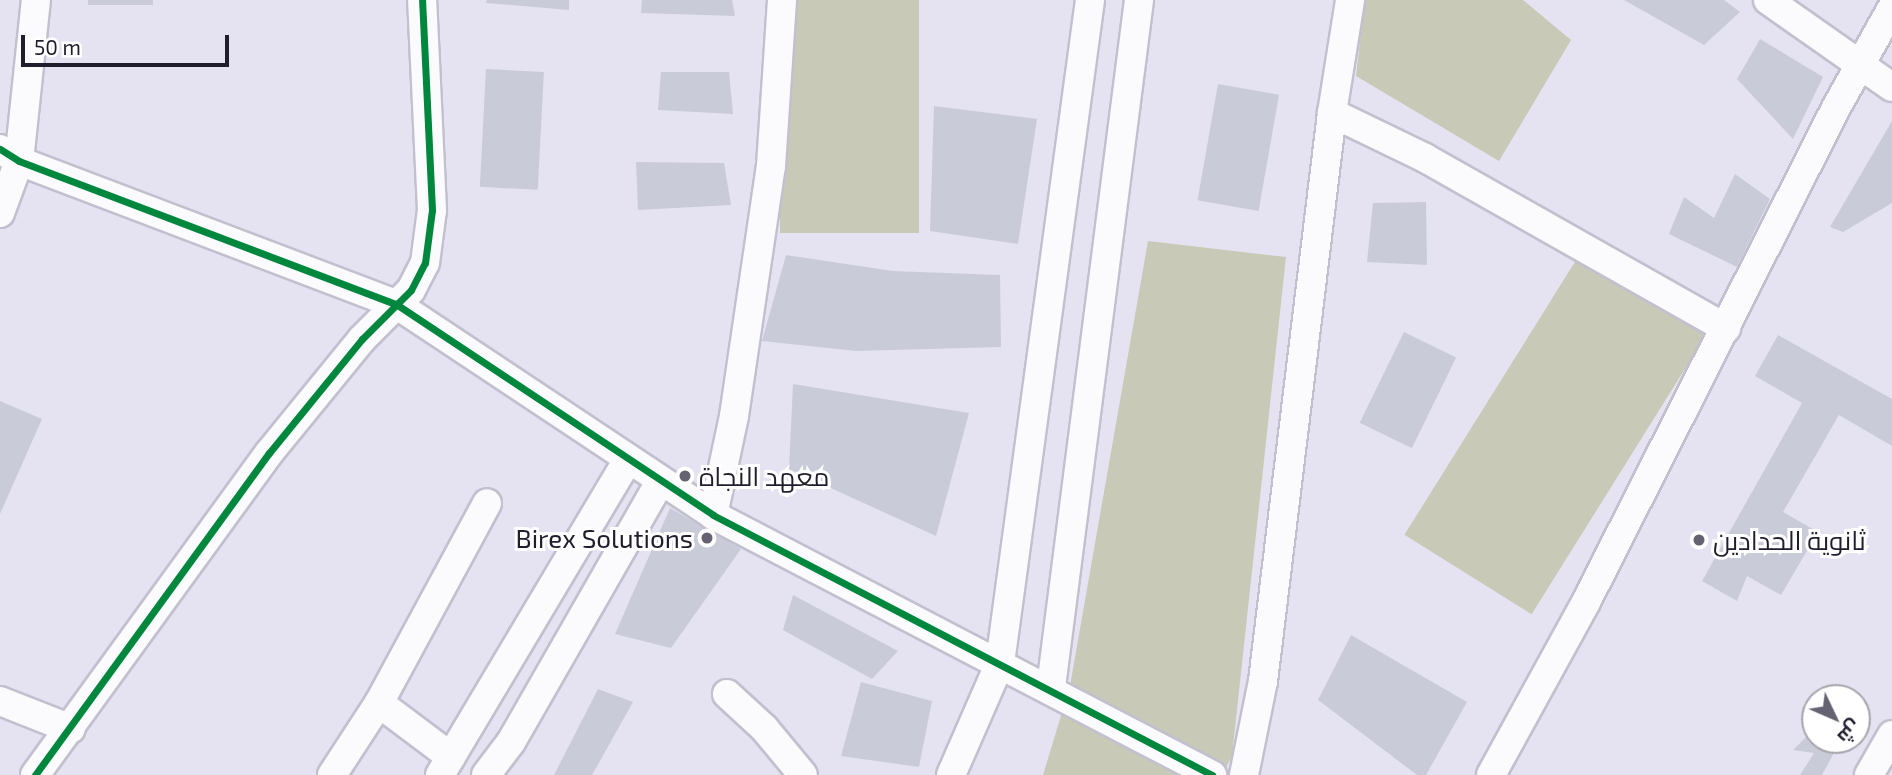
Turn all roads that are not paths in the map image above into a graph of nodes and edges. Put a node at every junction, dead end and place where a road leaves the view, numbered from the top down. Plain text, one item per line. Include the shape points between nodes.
1 (36, 0) edge
2 (422, 0) edge
3 (782, 0) edge
4 (1090, 0) edge
5 (1139, 0) edge
6 (1350, 0) edge
7 (1768, 0) edge
8 (1892, 8) edge
9 (1860, 66) junction
10 (1892, 87) edge
11 (1332, 113) junction
12 (10, 155) edge
13 (0, 213) edge
14 (396, 304) junction
15 (1726, 328) junction
16 (628, 460) junction
17 (660, 482) junction
18 (487, 503) dead end
19 (713, 516) junction
20 (1000, 663) junction
21 (1051, 687) junction
22 (727, 694) dead end
23 (0, 701) edge
24 (379, 703) junction
25 (71, 729) junction
26 (1892, 735) edge
27 (446, 766) edge
28 (35, 775) edge
29 (332, 775) edge
30 (486, 775) edge
31 (803, 775) edge
32 (951, 775) edge
33 (1212, 775) edge
34 (1244, 775) edge
35 (1491, 775) edge
36 (1869, 775) edge

1 - 12 street
2 - 14 street via 432,210 425,263 411,290
3 - 19 street via 771,166 734,416
4 - 20 street
5 - 21 street
6 - 11 street
7 - 9 street
8 - 9 street
9 - 10 street
9 - 15 street
11 - 15 street via 1425,158
11 - 34 street via 1263,681
12 - 13 street
12 - 14 street
14 - 16 street
14 - 25 street via 269,453
15 - 35 street
16 - 17 street
16 - 27 street
17 - 19 street
17 - 30 street via 511,742
18 - 24 street
19 - 20 street
20 - 21 street
20 - 32 street
21 - 33 street
22 - 31 street
23 - 25 street
24 - 27 street
24 - 29 street
25 - 28 street
26 - 36 street

